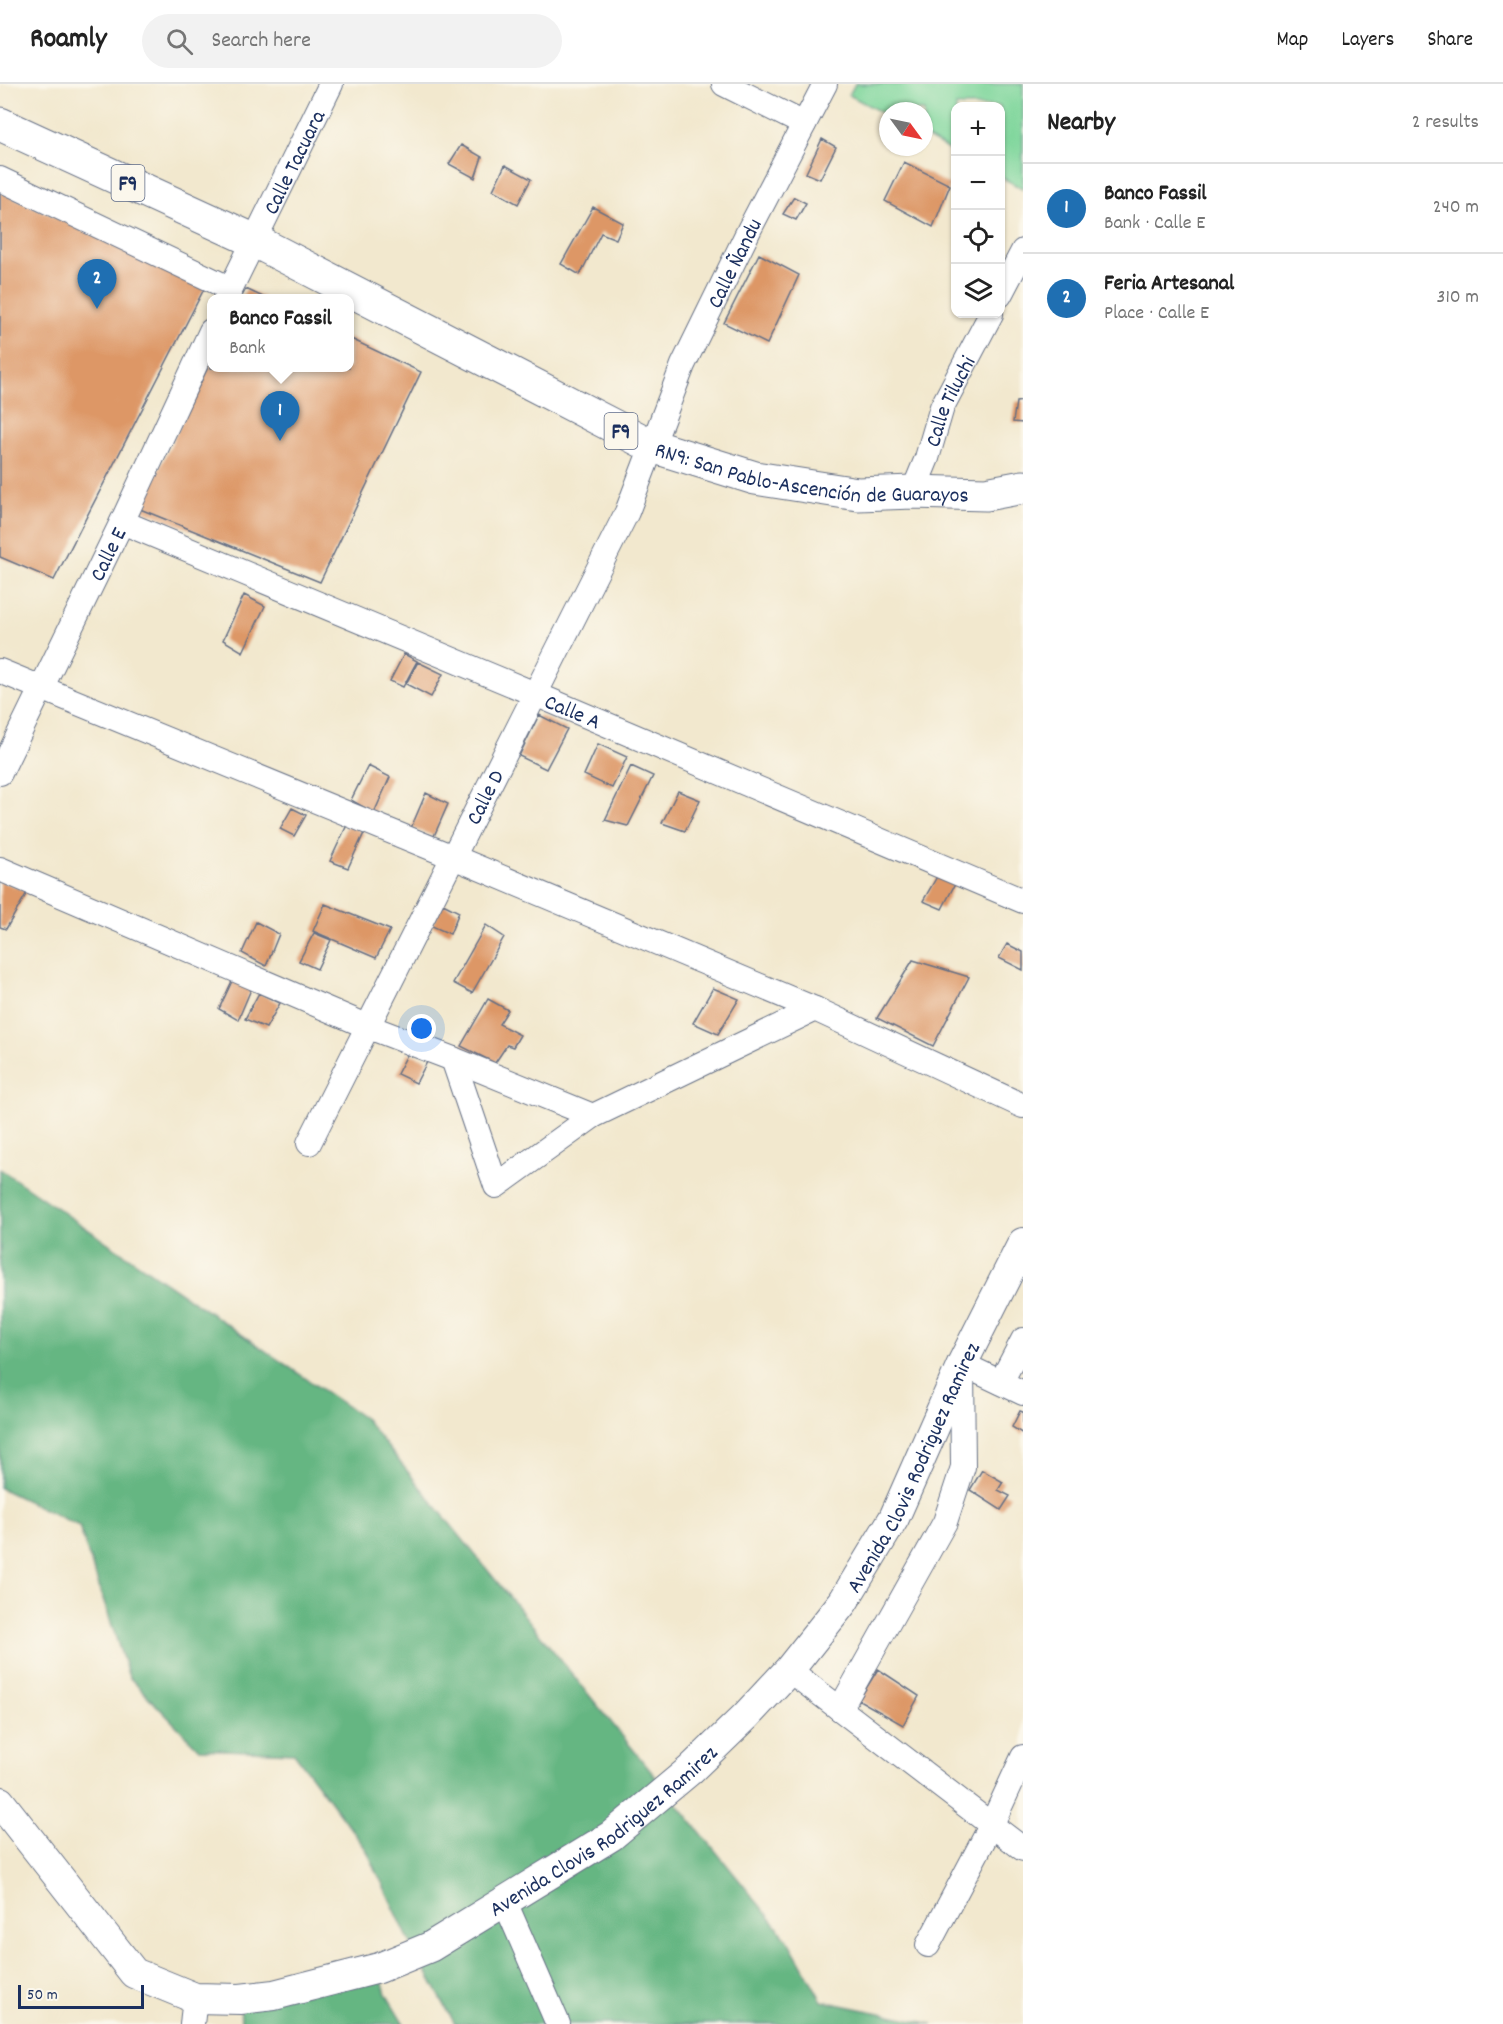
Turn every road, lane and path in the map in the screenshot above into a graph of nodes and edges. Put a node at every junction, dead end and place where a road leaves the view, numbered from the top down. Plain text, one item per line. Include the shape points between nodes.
1 (331, 84) edge
2 (724, 84) edge
3 (825, 84) edge
4 (0, 124) edge
5 (804, 124) junction
6 (0, 179) edge
7 (255, 241) junction
8 (1023, 251) edge
9 (1005, 285) edge
10 (229, 294) edge
11 (989, 318) edge
12 (207, 341) edge
13 (652, 446) junction
14 (1023, 488) edge
15 (913, 492) junction
16 (122, 522) junction
17 (0, 671) edge
18 (41, 688) junction
19 (535, 694) junction
20 (0, 773) edge
21 (453, 857) junction
22 (0, 869) edge
23 (1023, 901) edge
24 (816, 1009) junction
25 (369, 1027) junction
26 (453, 1059) junction
27 (1023, 1106) edge
28 (593, 1116) junction
29 (309, 1143) dead end
30 (1023, 1243) edge
31 (1023, 1340) edge
32 (962, 1364) junction
33 (1001, 1382) junction
34 (1023, 1393) edge
35 (789, 1670) junction
36 (840, 1709) junction
37 (1023, 1757) edge
38 (0, 1802) edge
39 (991, 1826) junction
40 (1023, 1849) edge
41 (505, 1902) junction
42 (928, 1945) dead end
43 (193, 2011) edge
44 (558, 2024) edge

1 - 7 street, Calle Tacuara
2 - 5 street
3 - 5 street, Calle Ñandu
4 - 7 highway, F9
5 - 13 street, Calle Ñandu via 720,286 683,365
6 - 10 street
7 - 10 street, Calle Tacuara
7 - 13 highway, RN9: San Pablo-Ascención de Guarayos / F9
8 - 9 street
11 - 15 street, Calle Tiluchi via 942,407
12 - 16 street, Calle E
13 - 15 highway, RN9: San Pablo-Ascención de Guarayos / F9 via 755,478 858,494
13 - 19 street, Calle D via 627,512
14 - 15 highway, RN9: San Pablo-Ascención de Guarayos / F9 via 986,494
16 - 18 street, Calle E
16 - 19 street, Calle A
17 - 18 street
18 - 20 street, Calle E
18 - 21 street
19 - 21 street, Calle D
19 - 23 street, Calle A
21 - 24 street
21 - 25 street, Calle D
22 - 25 street
24 - 27 street
24 - 28 street
25 - 26 street
25 - 29 street, Calle D
26 - 28 street
26 - 28 street via 496,1186
30 - 32 main road, Avenida Clovis Rodriguez Ramirez
31 - 33 street
32 - 33 street
32 - 35 main road, Avenida Clovis Rodriguez Ramirez via 894,1518 843,1602
32 - 36 street via 963,1467 945,1522
33 - 34 street
35 - 36 street
35 - 41 main road, Avenida Clovis Rodriguez Ramirez via 690,1770 611,1836
36 - 39 street
37 - 39 street
38 - 43 main road, Avenida Clovis Rodriguez Ramirez via 134,1973
39 - 40 street
39 - 42 street
41 - 43 main road, Avenida Clovis Rodriguez Ramirez via 430,1947 379,1968
41 - 44 street

